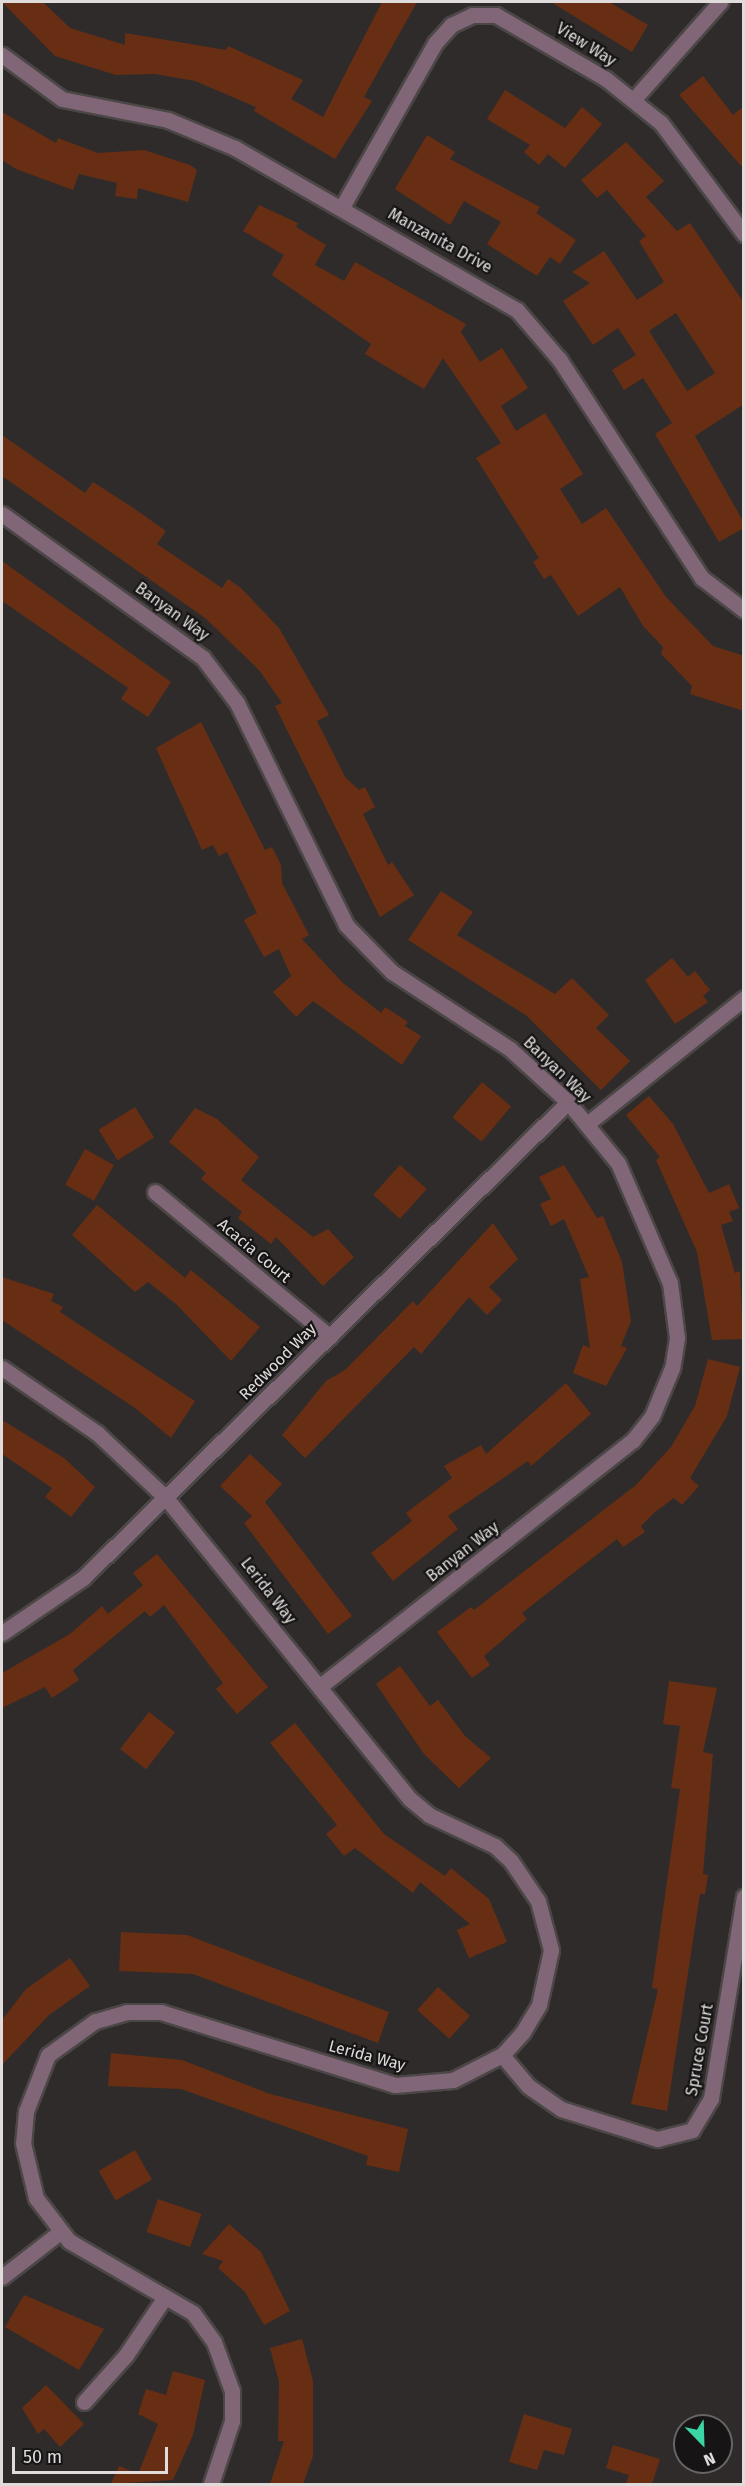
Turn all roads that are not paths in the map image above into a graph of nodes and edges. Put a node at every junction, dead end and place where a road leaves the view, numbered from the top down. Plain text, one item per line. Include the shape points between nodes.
1 (720, 2) edge
2 (2, 56) edge
3 (634, 99) junction
4 (342, 207) junction
5 (744, 234) edge
6 (2, 514) edge
7 (744, 610) edge
8 (744, 998) edge
9 (568, 1102) junction
10 (587, 1124) junction
11 (155, 1192) dead end
12 (330, 1337) junction
13 (2, 1368) edge
14 (166, 1498) junction
15 (2, 1633) edge
16 (320, 1686) junction
17 (744, 1897) edge
18 (502, 2055) junction
19 (60, 2232) junction
20 (2, 2277) edge
21 (165, 2297) junction
22 (84, 2402) dead end
23 (211, 2484) edge

1 - 3 street
2 - 4 street, Manzanita Drive via 62,99 202,132
3 - 4 street, View Way via 520,24 496,15 472,15 451,25 435,43
3 - 5 street, View Way via 685,149
4 - 7 street, Manzanita Drive via 491,291 541,333 702,578
6 - 9 street, Banyan Way via 203,658 237,703 330,895 367,951 510,1049
8 - 10 street
9 - 10 street, Banyan Way
9 - 12 street, Redwood Way
10 - 16 street, Banyan Way via 635,1193 670,1283 677,1338 663,1395 633,1440 610,1460
11 - 12 street, Acacia Court
12 - 14 street, Redwood Way
13 - 14 street, Lerida Way via 97,1433
14 - 15 street, Redwood Way via 83,1578
14 - 16 street, Lerida Way
16 - 18 street, Lerida Way via 410,1799 429,1815 495,1846 538,1901 551,1950 549,1978 539,2005
17 - 18 street, Spruce Court via 711,2098 692,2130 657,2139 561,2109 528,2086
18 - 19 street, Lerida Way via 453,2080 395,2085 161,2012 127,2012 95,2020 48,2055 26,2111 27,2171 36,2198
19 - 20 street
19 - 21 street, Lerida Way via 90,2257
21 - 22 street via 126,2355
21 - 23 street, Lerida Way via 193,2313 214,2342 232,2391 232,2421

